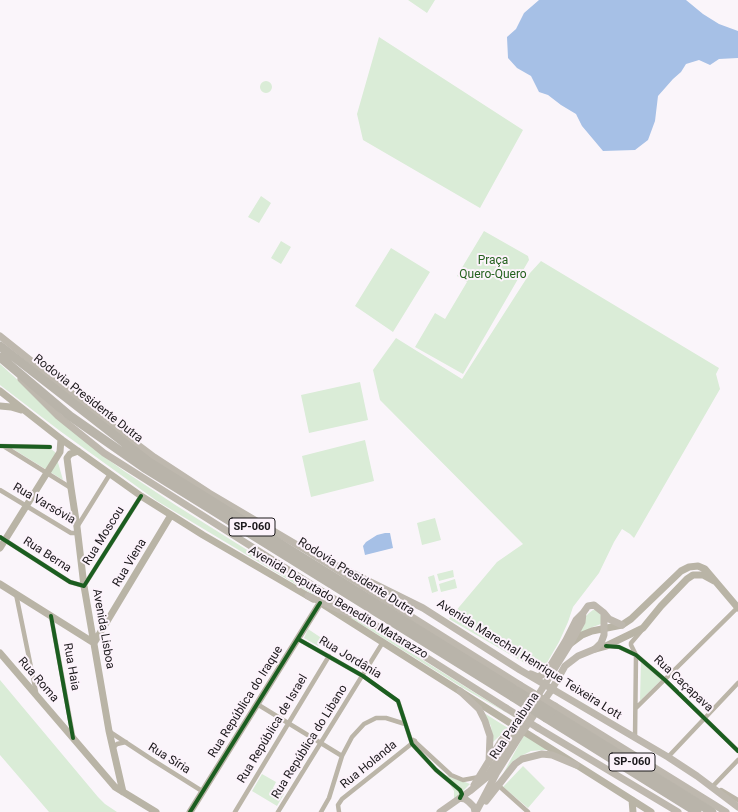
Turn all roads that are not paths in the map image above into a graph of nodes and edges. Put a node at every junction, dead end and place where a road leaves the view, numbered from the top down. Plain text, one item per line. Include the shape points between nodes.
1 (0, 336) edge
2 (0, 346) edge
3 (0, 357) edge
4 (0, 391) edge
5 (0, 406) edge
6 (25, 412) junction
7 (61, 439) junction
8 (3, 447) edge
9 (50, 447) dead end
10 (75, 449) junction
11 (60, 452) junction
12 (46, 473) junction
13 (110, 474) junction
14 (71, 488) junction
15 (0, 490) edge
16 (141, 496) junction
17 (26, 506) junction
18 (171, 515) junction
19 (78, 529) junction
20 (2, 538) edge
21 (0, 548) edge
22 (304, 549) junction
23 (0, 584) edge
24 (719, 584) junction
25 (84, 586) junction
26 (16, 594) junction
27 (308, 596) junction
28 (320, 603) junction
29 (738, 608) edge
30 (583, 613) junction
31 (604, 613) junction
32 (51, 616) junction
33 (369, 622) junction
34 (622, 625) junction
35 (604, 628) junction
36 (643, 628) junction
37 (298, 639) junction
38 (383, 642) junction
39 (94, 643) junction
40 (570, 644) junction
41 (606, 646) junction
42 (594, 649) junction
43 (0, 653) edge
44 (636, 655) junction
45 (329, 656) junction
46 (520, 670) junction
47 (32, 674) junction
48 (363, 676) junction
49 (22, 679) junction
50 (664, 680) junction
51 (738, 683) edge
52 (545, 684) junction
53 (552, 689) junction
54 (460, 691) junction
55 (516, 691) junction
56 (36, 694) junction
57 (257, 704) junction
58 (636, 708) junction
59 (551, 712) junction
60 (704, 718) junction
61 (70, 722) junction
62 (288, 724) junction
63 (405, 724) junction
64 (64, 727) junction
65 (520, 729) junction
66 (109, 731) junction
67 (73, 738) junction
68 (635, 738) junction
69 (126, 742) junction
70 (413, 742) junction
71 (321, 744) junction
72 (113, 748) junction
73 (738, 751) edge
74 (342, 756) junction
75 (668, 757) junction
76 (738, 760) edge
77 (489, 762) junction
78 (576, 765) junction
79 (496, 774) junction
80 (697, 776) junction
81 (479, 777) junction
82 (498, 786) junction
83 (713, 786) junction
84 (202, 791) junction
85 (470, 791) junction
86 (123, 792) junction
87 (460, 798) junction
88 (738, 800) edge
89 (738, 807) edge
90 (635, 808) edge
91 (477, 810) edge
92 (156, 812) edge
93 (190, 812) edge
94 (234, 812) edge
95 (278, 812) edge
96 (321, 812) edge
97 (339, 812) edge
98 (440, 812) edge
99 (528, 812) edge
100 (651, 812) edge
101 (678, 812) edge
102 (697, 812) edge
103 (712, 812) edge
104 (726, 812) edge

1 - 22 main road via 154,457 208,493
2 - 55 highway, Rodovia Presidente Dutra / SP-060 via 149,462
3 - 33 main road via 58,416 104,453
3 - 55 highway, Rodovia Presidente Dutra / SP-060 via 70,416 146,469
4 - 6 main road, Avenida Deputado Benedito Matarazzo
5 - 6 main road
6 - 7 main road, Avenida Deputado Benedito Matarazzo
7 - 10 main road, Avenida Deputado Benedito Matarazzo
7 - 11 main road
8 - 9 street
8 - 12 street
10 - 11 main road
10 - 13 main road, Avenida Deputado Benedito Matarazzo
10 - 14 main road, Avenida Lisboa via 68,458
11 - 12 main road
12 - 14 street
12 - 17 main road
13 - 16 main road, Avenida Deputado Benedito Matarazzo
13 - 19 street
14 - 19 main road, Avenida Lisboa
15 - 17 street, Rua Varsóvia
16 - 18 main road, Avenida Deputado Benedito Matarazzo
16 - 25 street, Rua Moscou
17 - 19 street, Rua Varsóvia via 71,533
17 - 20 main road
18 - 27 main road, Avenida Deputado Benedito Matarazzo
18 - 39 main road, Rua Viena
19 - 25 main road, Avenida Lisboa
20 - 21 main road
20 - 25 street, Rua Berna via 70,582
22 - 46 main road, Avenida Marechal Henrique Teixeira Lott via 423,608
22 - 55 main road
23 - 26 main road
24 - 29 main road
24 - 34 main road via 705,569 698,566 689,567 681,571 640,612
24 - 36 main road, Rua Paraibuna via 703,576 686,579
25 - 39 main road, Avenida Lisboa
26 - 32 main road
26 - 47 street
27 - 28 main road, Avenida Deputado Benedito Matarazzo
27 - 33 main road
28 - 37 main road, Rua República do Iraque
28 - 38 main road, Avenida Deputado Benedito Matarazzo
29 - 50 street
30 - 31 main road via 588,606 594,605
30 - 40 main road via 582,622
30 - 46 main road via 576,620 546,673 538,677
31 - 34 main road via 609,619
31 - 35 main road
32 - 39 main road
32 - 61 street, Rua Haia
33 - 101 main road, bridge
34 - 35 main road
35 - 40 main road via 582,635
35 - 42 main road via 603,639
36 - 41 main road, Rua Paraibuna
36 - 44 street, Rua Paraibuna via 631,643
37 - 45 street, Rua Jordânia
37 - 57 main road, Rua República do Iraque
38 - 48 street, Rua República do Libano
38 - 54 main road, Avenida Deputado Benedito Matarazzo
39 - 66 main road, Avenida Lisboa
40 - 52 main road
41 - 42 main road, Rua Paraibuna
41 - 44 street, Rua Caçapava via 619,647
42 - 53 main road, Rua Paraibuna via 578,656 565,666
43 - 49 main road, Rua Roma
44 - 50 street, Rua Caçapava
44 - 58 street
45 - 48 street, Rua Jordânia
45 - 62 street, Rua República de Israel
46 - 52 main road, Avenida Marechal Henrique Teixeira Lott
47 - 49 street via 29,678
47 - 56 street
48 - 63 street, Rua Jordânia via 398,701
48 - 71 street, Rua República do Libano
49 - 56 main road, Rua Roma
50 - 58 street
50 - 60 street, Rua Caçapava
51 - 60 street
52 - 53 main road, Avenida Marechal Henrique Teixeira Lott
52 - 65 main road
53 - 65 main road, Rua Paraibuna
53 - 68 main road, Avenida Marechal Henrique Teixeira Lott
54 - 65 main road, Avenida Deputado Benedito Matarazzo
54 - 77 main road via 479,709 485,721 490,736
55 - 59 highway, Rodovia Presidente Dutra / SP-060, bridge
56 - 64 main road, Rua Roma
57 - 62 street
57 - 84 main road, Rua República do Iraque
58 - 68 street
59 - 102 highway, Rodovia Presidente Dutra / SP-060
59 - 103 highway, Rodovia Presidente Dutra / SP-060
59 - 104 main road
60 - 73 street, Rua Caçapava
60 - 75 street
61 - 64 street
61 - 67 street, Rua Haia
62 - 71 street
62 - 94 street, Rua República de Israel
63 - 70 street, Rua Jordânia
63 - 74 street via 386,718 376,718 364,724 352,737
64 - 67 main road, Rua Roma
65 - 77 main road via 508,732
65 - 78 main road, Avenida Deputado Benedito Matarazzo
65 - 79 main road, Rua Paraibuna
65 - 85 main road via 487,777
66 - 69 street, Rua Síria
66 - 72 main road, Avenida Lisboa
67 - 86 main road, Rua Roma via 115,787
68 - 75 main road, Avenida Marechal Henrique Teixeira Lott
69 - 72 street
69 - 84 street, Rua Síria
70 - 81 street, Rua Jordânia via 451,775 463,780
70 - 87 street, Rua Jordânia via 436,770 460,790
70 - 97 street, Rua Holanda via 342,800 338,805
71 - 74 street
71 - 95 street, Rua República do Libano
72 - 86 main road, Avenida Lisboa
74 - 96 street via 329,798
75 - 80 main road, Avenida Marechal Henrique Teixeira Lott
76 - 83 street
77 - 81 main road
78 - 82 main road via 552,755 532,756 515,764
78 - 90 main road, Avenida Deputado Benedito Matarazzo via 632,800
79 - 82 street
79 - 91 main road, Rua Paraibuna
80 - 83 street, Avenida Marechal Henrique Teixeira Lott
80 - 89 main road
81 - 85 main road
82 - 91 main road
82 - 99 street
83 - 88 street, Avenida Marechal Henrique Teixeira Lott
84 - 93 main road, Rua República do Iraque
85 - 87 main road
86 - 92 main road, Rua Roma
87 - 91 main road
87 - 98 main road
90 - 100 main road

